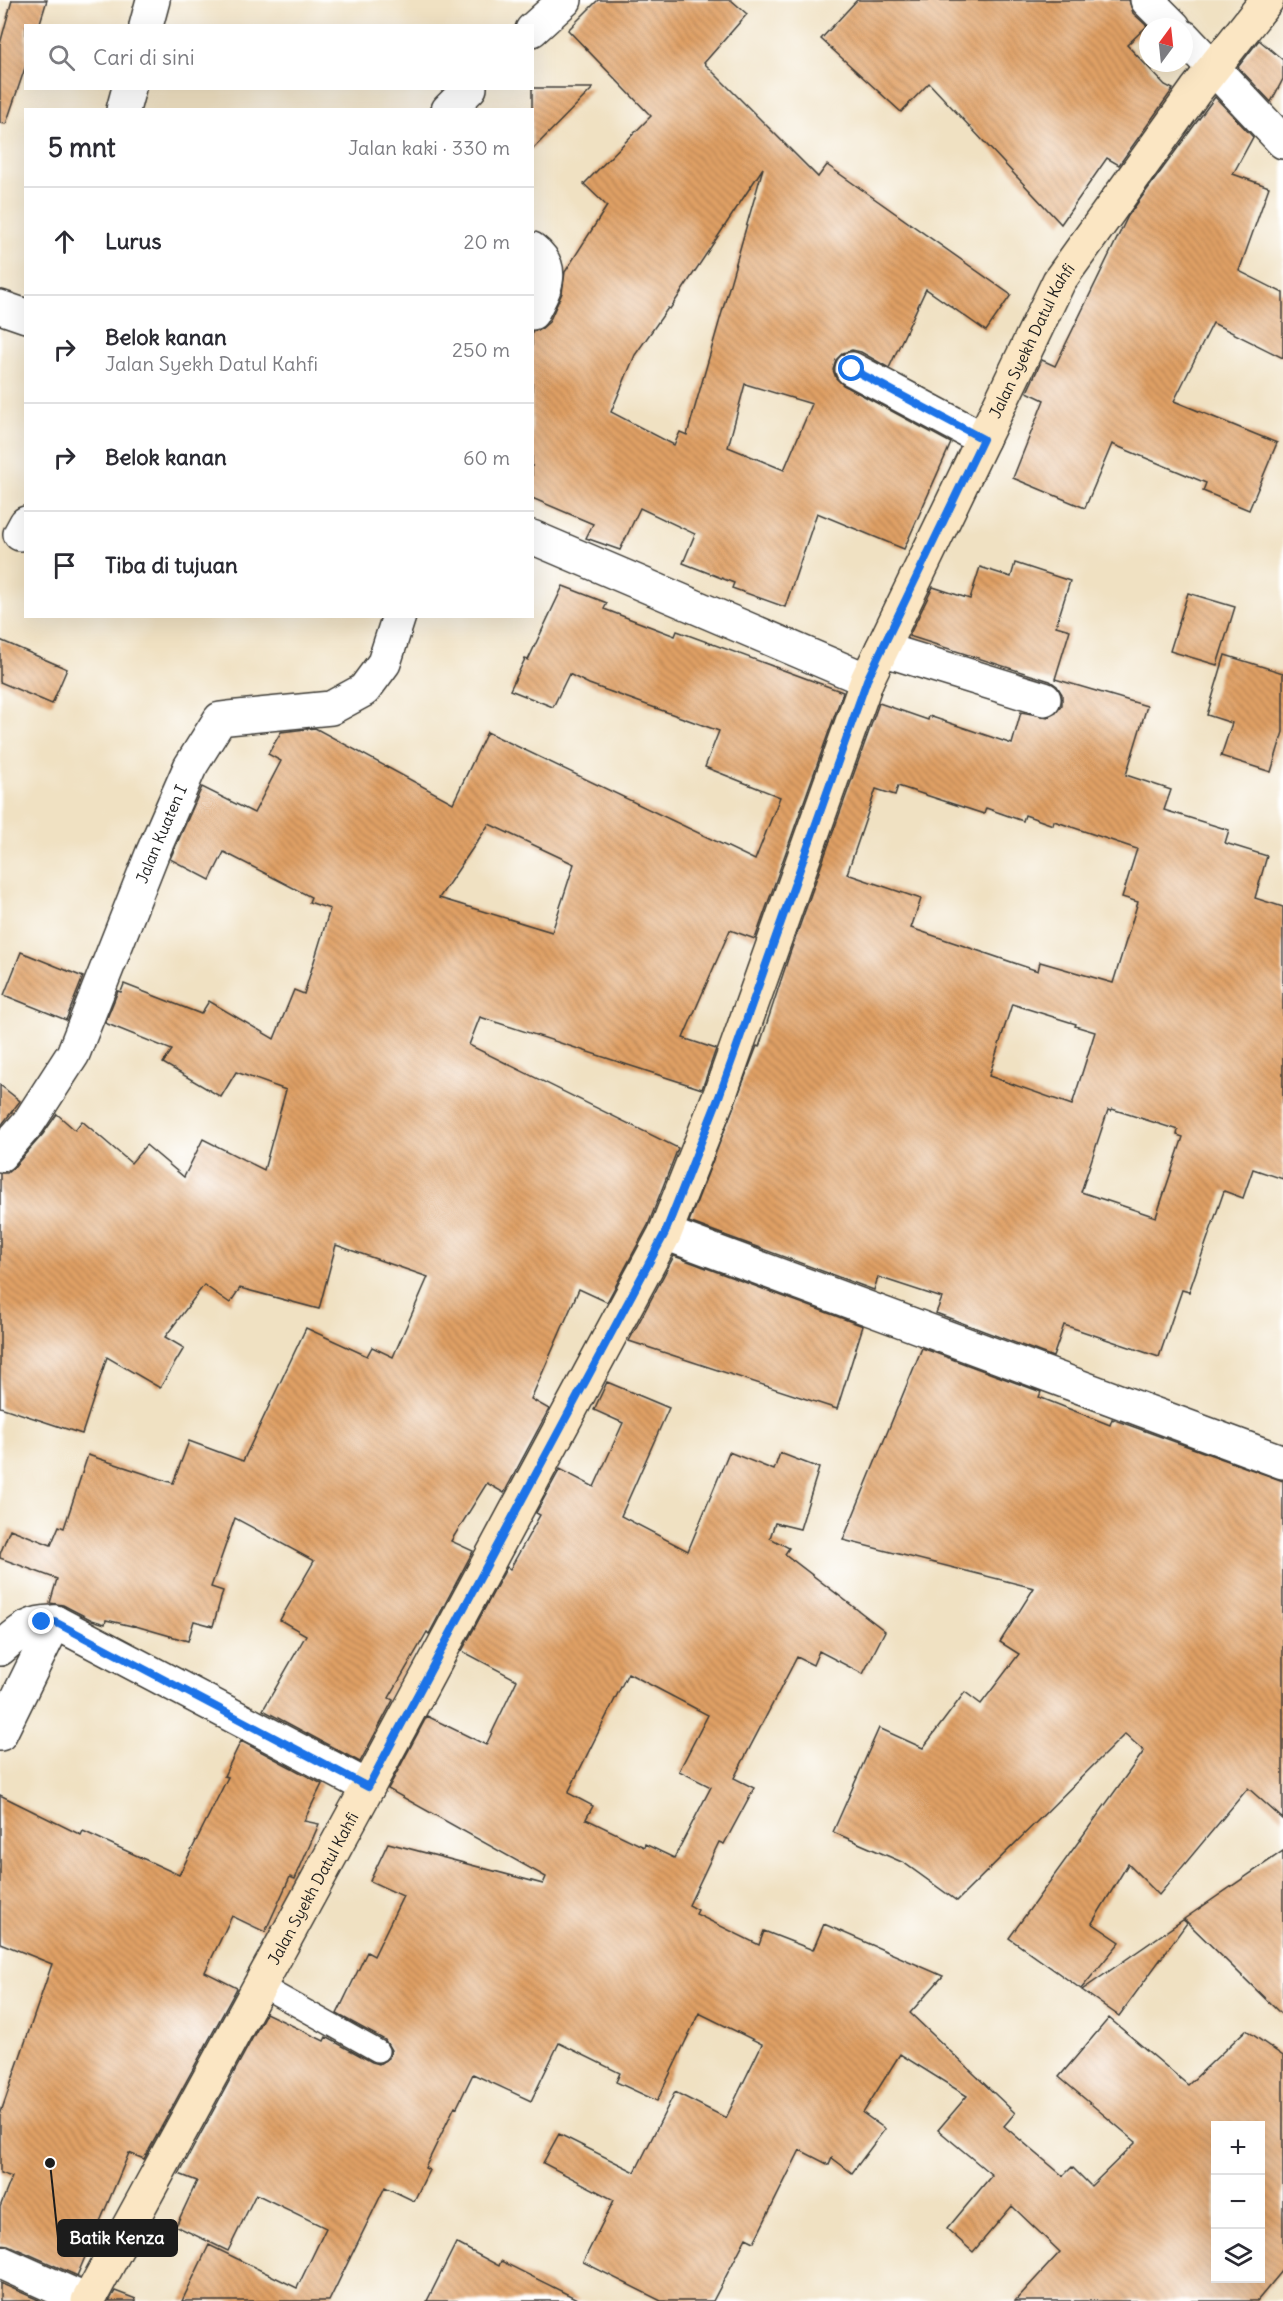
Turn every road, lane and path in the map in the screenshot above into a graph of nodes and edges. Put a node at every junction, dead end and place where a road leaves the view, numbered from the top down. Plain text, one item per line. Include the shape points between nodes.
1 (153, 0) edge
2 (565, 0) edge
3 (1148, 0) edge
4 (1267, 0) edge
5 (1165, 18) edge
6 (147, 24) edge
7 (534, 28) edge
8 (1193, 46) edge
9 (1213, 67) junction
10 (128, 90) edge
11 (468, 90) edge
12 (124, 108) edge
13 (450, 108) edge
14 (1283, 142) edge
15 (534, 251) edge
16 (539, 300) edge
17 (0, 307) edge
18 (24, 315) edge
19 (852, 369) dead end
20 (983, 439) junction
21 (534, 538) edge
22 (398, 618) edge
23 (882, 649) junction
24 (867, 680) junction
25 (1044, 699) dead end
26 (0, 1155) edge
27 (665, 1233) junction
28 (1283, 1462) edge
29 (55, 1622) junction
30 (0, 1649) edge
31 (0, 1734) edge
32 (368, 1787) junction
33 (260, 1985) junction
34 (378, 2051) dead end
35 (0, 2262) edge
36 (88, 2301) edge

1 - 6 street
2 - 7 street
3 - 5 street
4 - 9 street, Jalan Syekh Datul Kahfi
8 - 9 street
9 - 14 street
9 - 20 street, Jalan Syekh Datul Kahfi via 1059,281
10 - 12 street
11 - 13 street
15 - 16 street via 547,269
17 - 18 street
19 - 20 street
20 - 23 street, Jalan Syekh Datul Kahfi
21 - 24 street
22 - 26 street, Jalan Kuaten I via 384,663 364,690 331,708 220,719 214,727 190,767 152,854 73,1054 29,1122
23 - 24 street, Jalan Syekh Datul Kahfi
23 - 25 street
24 - 27 street, Jalan Syekh Datul Kahfi via 720,1094
27 - 28 street
27 - 32 street, Jalan Syekh Datul Kahfi
29 - 30 street via 27,1626
29 - 31 street
29 - 32 street
32 - 33 street, Jalan Syekh Datul Kahfi
33 - 34 lane
33 - 36 street, Jalan Syekh Datul Kahfi
35 - 36 street

